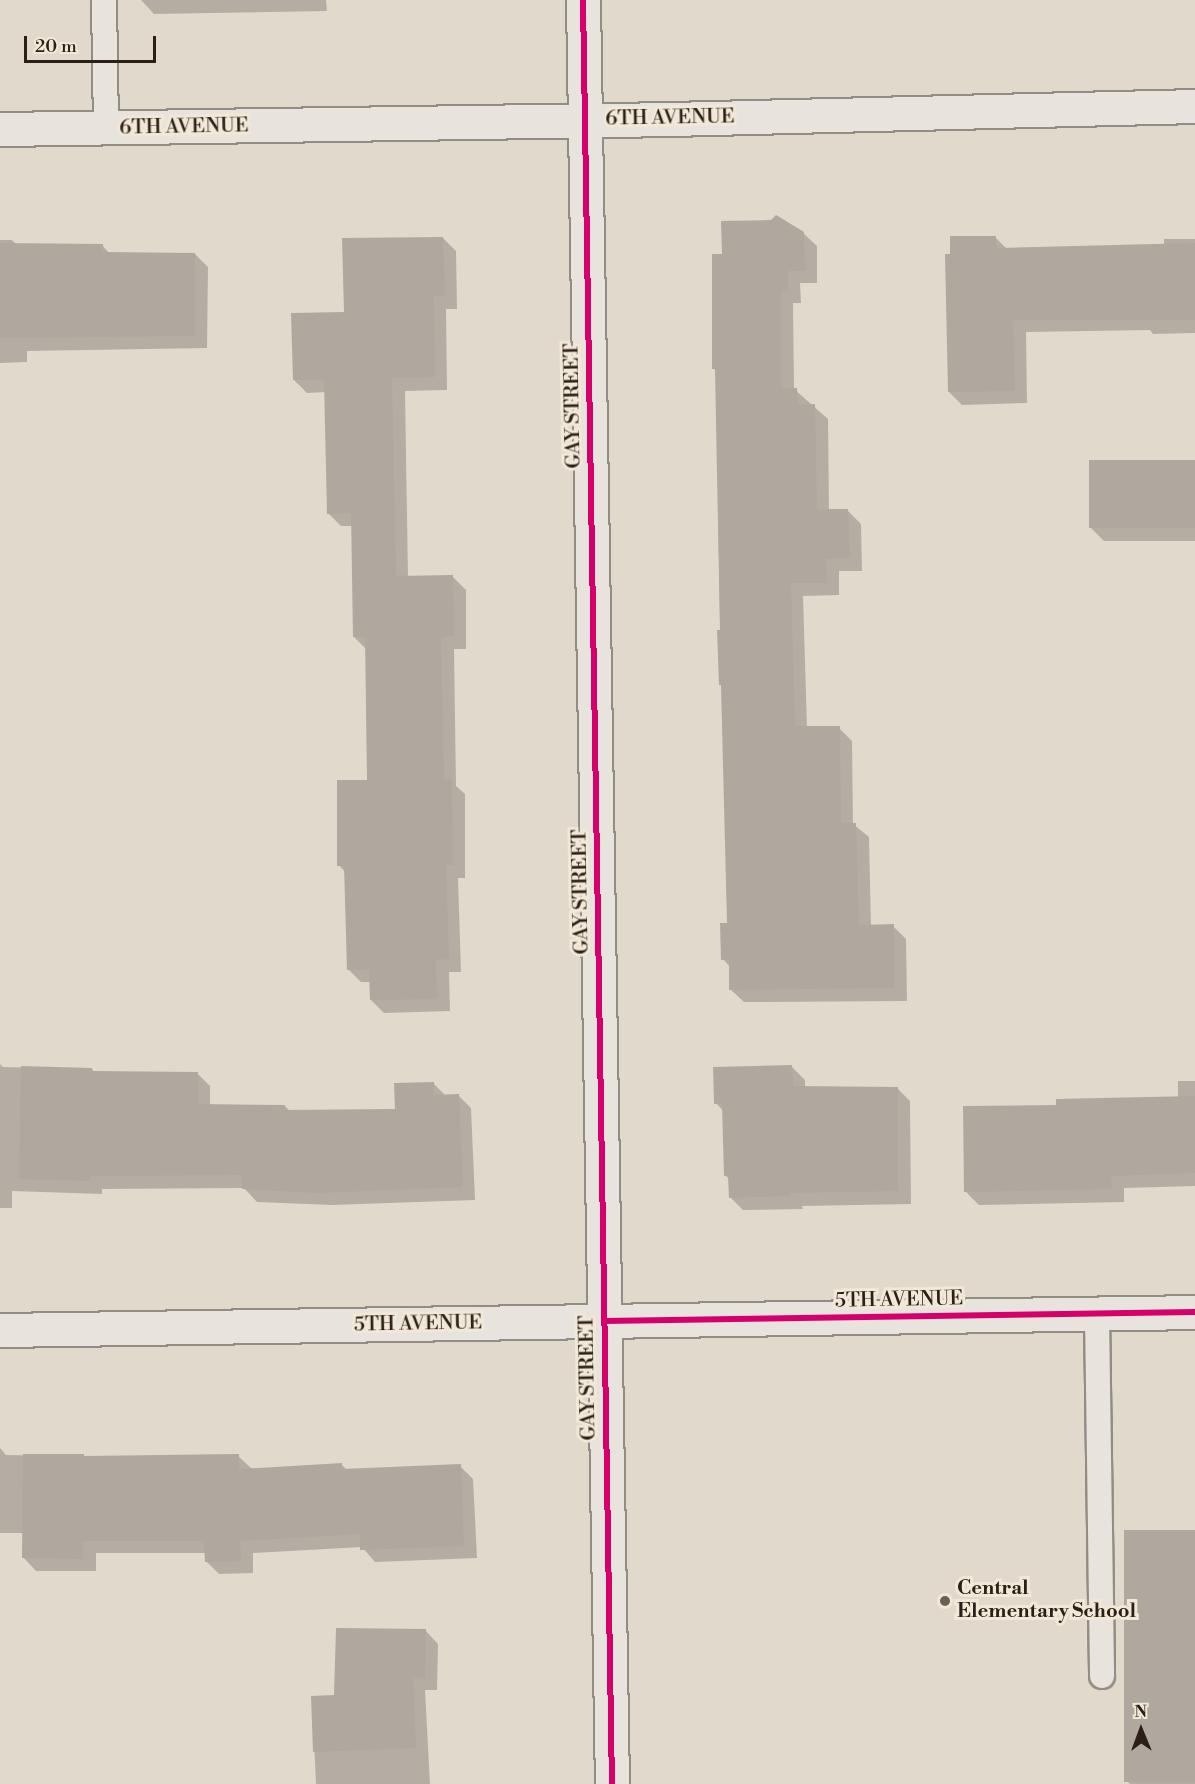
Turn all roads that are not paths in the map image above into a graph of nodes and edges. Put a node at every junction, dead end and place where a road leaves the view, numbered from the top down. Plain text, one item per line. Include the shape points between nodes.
1 (104, 0) edge
2 (583, 0) edge
3 (1195, 106) edge
4 (585, 120) junction
5 (106, 128) junction
6 (0, 129) edge
7 (1195, 1312) edge
8 (1097, 1314) junction
9 (604, 1322) junction
10 (0, 1330) edge
11 (1102, 1676) dead end
12 (612, 1784) edge

1 - 5 lane
2 - 4 street, GAY STREET
3 - 4 street, 6TH AVENUE
4 - 5 street, 6TH AVENUE
4 - 9 street, GAY STREET
5 - 6 street, 6TH AVENUE
7 - 8 street, 5TH AVENUE
8 - 9 street, 5TH AVENUE
8 - 11 lane
9 - 10 street, 5TH AVENUE
9 - 12 street, GAY STREET

